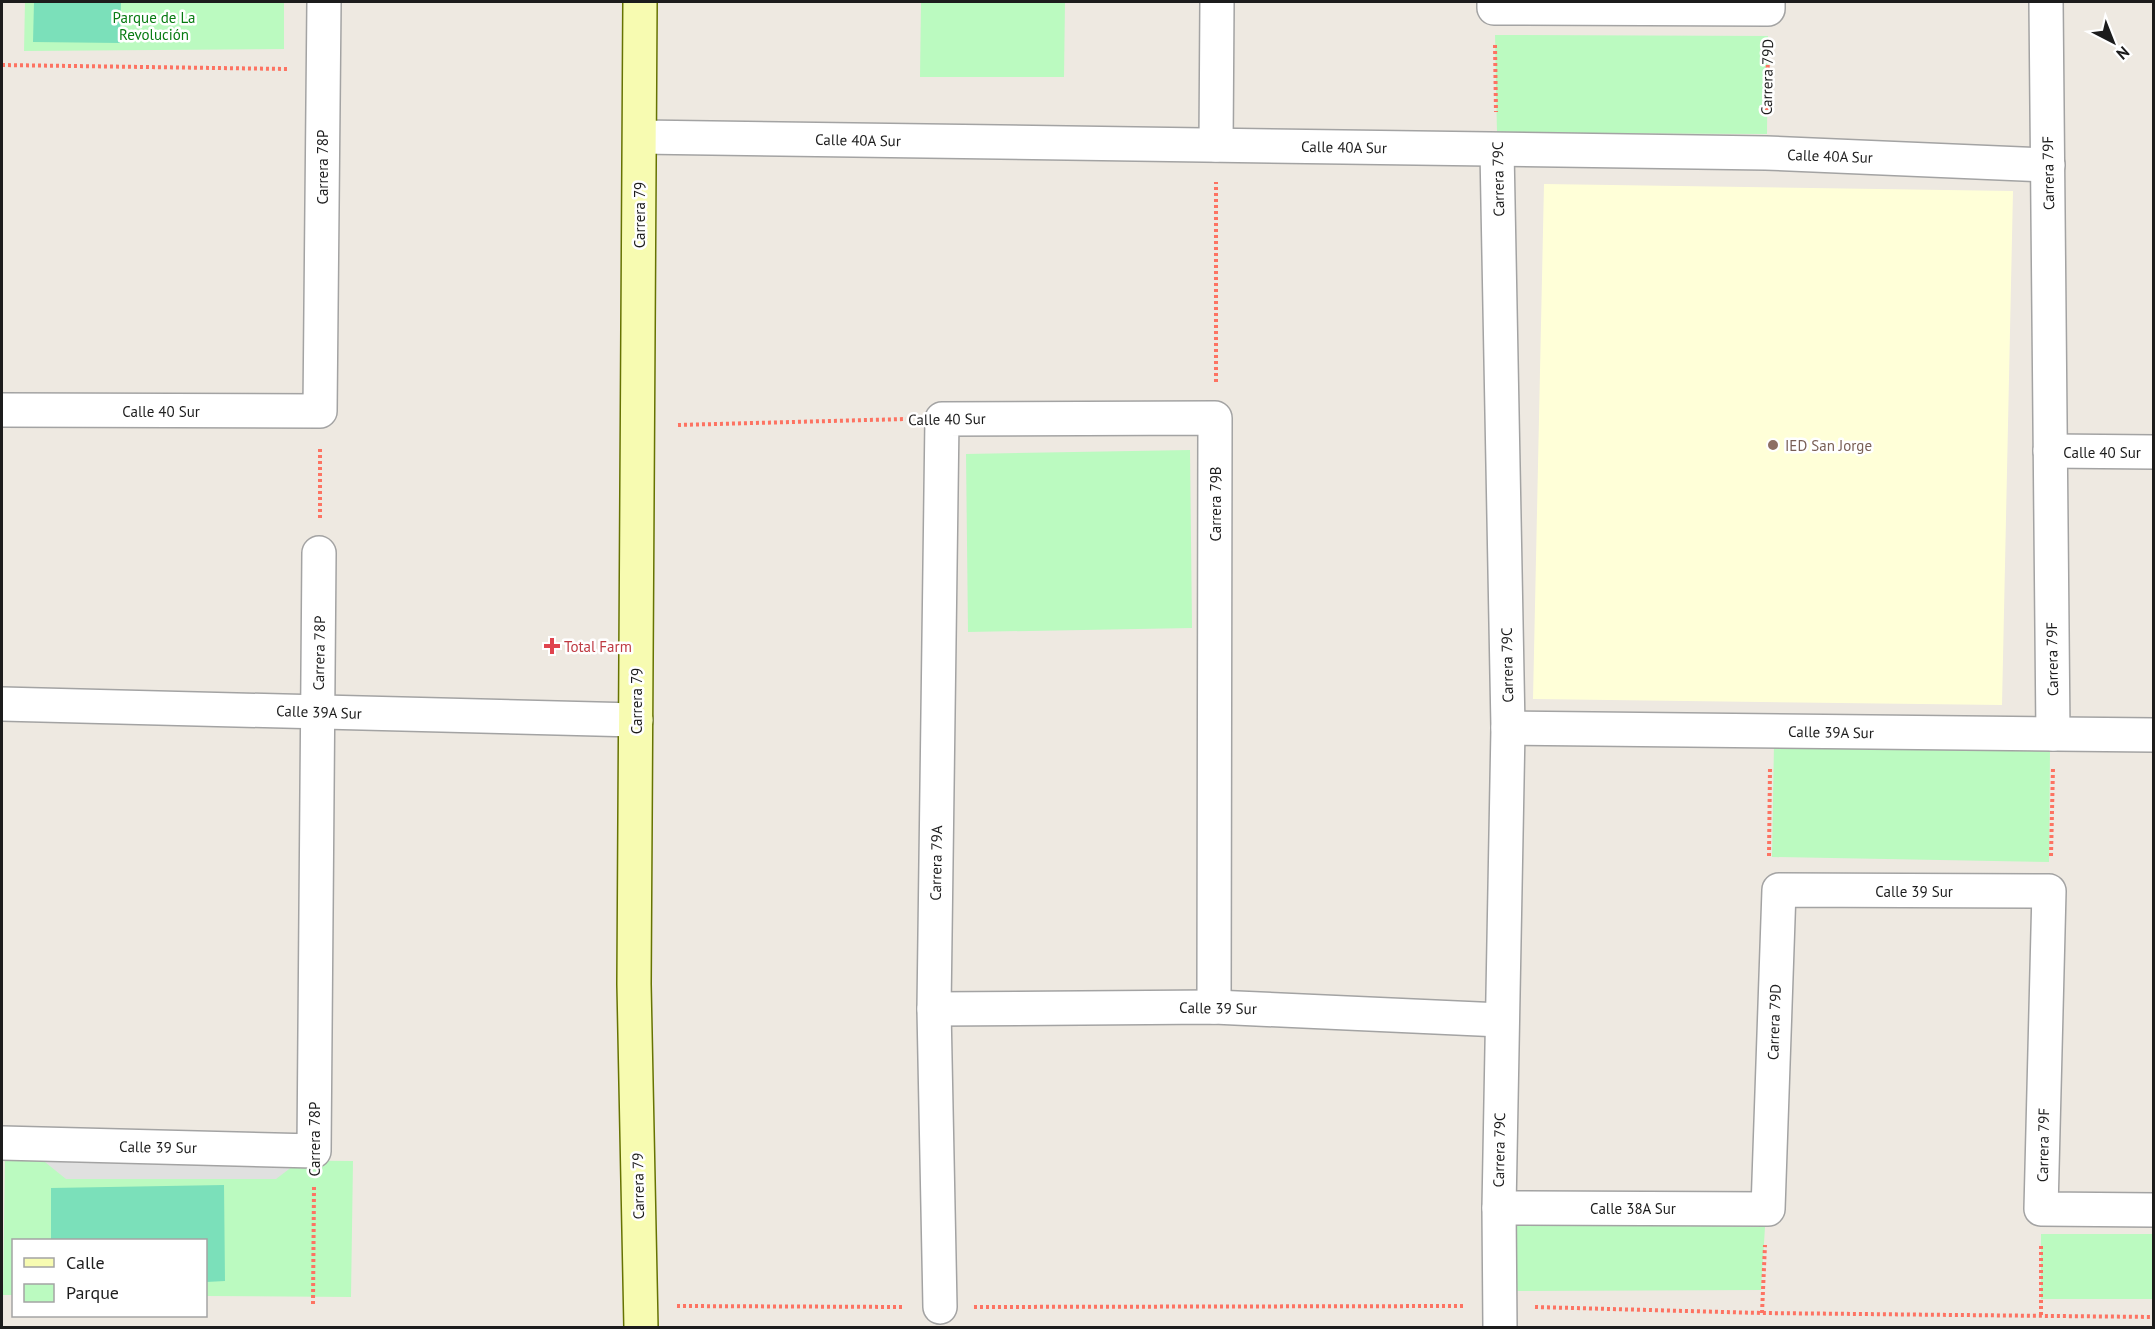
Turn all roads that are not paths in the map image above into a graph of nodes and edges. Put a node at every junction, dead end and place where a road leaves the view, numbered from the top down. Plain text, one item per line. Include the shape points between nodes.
1 (324, 2) edge
2 (640, 2) edge
3 (1217, 2) edge
4 (2046, 2) edge
5 (1494, 5) edge
6 (1768, 5) edge
7 (640, 137) junction
8 (1216, 146) junction
9 (1497, 150) junction
10 (2048, 165) junction
11 (2, 410) edge
12 (320, 411) joint
13 (942, 418) joint
14 (1215, 418) joint
15 (2050, 452) junction
16 (2154, 452) edge
17 (320, 552) road end
18 (2, 704) edge
19 (318, 712) junction
20 (636, 720) junction
21 (1508, 728) junction
22 (2053, 734) junction
23 (2154, 735) edge
24 (1779, 890) joint
25 (2049, 891) joint
26 (1214, 1007) junction
27 (934, 1010) junction
28 (1501, 1020) junction
29 (2, 1143) edge
30 (314, 1151) joint
31 (1499, 1208) junction
32 (1768, 1209) joint
33 (2154, 1209) edge
34 (940, 1307) road end
35 (641, 1316) edge
36 (1501, 1317) edge

1 - 12 street, Carrera 78P
2 - 7 street, Carrera 79
3 - 8 street
4 - 10 street, Carrera 79F
5 - 6 street
7 - 8 street, Calle 40A Sur
7 - 20 street, Carrera 79
8 - 9 street, Calle 40A Sur
9 - 10 street, Calle 40A Sur via 1766,153
9 - 21 street, Carrera 79C
10 - 15 street, Carrera 79F
11 - 12 street, Calle 40 Sur
13 - 14 street, Calle 40 Sur
13 - 27 street, Carrera 79A
14 - 26 street, Carrera 79B
15 - 16 street, Calle 40 Sur
15 - 22 street, Carrera 79F
17 - 19 street, Carrera 78P
18 - 19 street, Calle 39A Sur
19 - 20 street, Calle 39A Sur
19 - 30 street, Carrera 78P
20 - 35 street, Carrera 79 via 634,984
21 - 22 street, Calle 39A Sur
21 - 28 street, Carrera 79C
22 - 23 street, Calle 39A Sur
24 - 25 street, Calle 39 Sur
24 - 32 street, Carrera 79D
25 - 33 street, Carrera 79F via 2041,1209
26 - 27 street, Calle 39 Sur
26 - 28 street, Calle 39 Sur
27 - 34 street, Carrera 79A
28 - 31 street, Carrera 79C
29 - 30 street, Calle 39 Sur
31 - 32 street, Calle 38A Sur
31 - 36 street, Carrera 79C

